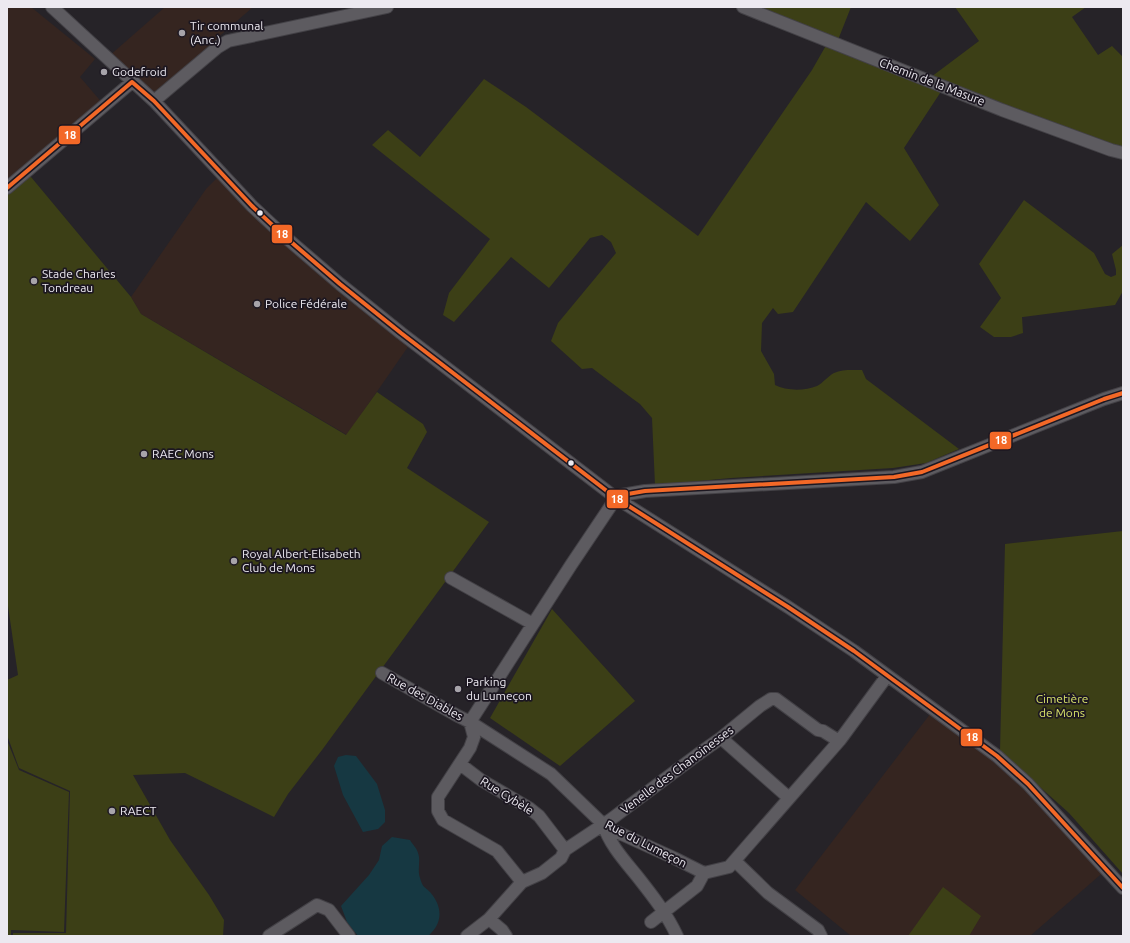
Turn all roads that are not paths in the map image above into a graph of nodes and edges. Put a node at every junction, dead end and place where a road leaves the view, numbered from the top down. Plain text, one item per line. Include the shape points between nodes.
1 (52, 7) edge
2 (743, 7) edge
3 (381, 8) edge
4 (132, 82) junction
5 (154, 101) junction
6 (1123, 153) edge
7 (7, 188) edge
8 (1123, 393) edge
9 (616, 498) junction
10 (451, 578) dead end
11 (533, 624) junction
12 (382, 673) dead end
13 (887, 676) junction
14 (470, 722) junction
15 (721, 738) junction
16 (839, 741) junction
17 (460, 764) junction
18 (789, 798) junction
19 (604, 824) junction
20 (565, 850) junction
21 (735, 861) junction
22 (704, 873) junction
23 (522, 882) junction
24 (1123, 888) edge
25 (663, 911) junction
26 (489, 919) junction
27 (651, 922) dead end
28 (270, 936) edge
29 (349, 936) edge
30 (467, 936) edge
31 (506, 936) edge
32 (677, 936) edge
33 (821, 936) edge

1 - 4 street
2 - 6 street, Chemin de la Masure via 1002,110
3 - 5 street via 228,41
4 - 5 street
4 - 7 street
5 - 9 street via 252,206 283,235 401,333
8 - 9 street via 922,472 894,477 637,492
9 - 11 street
9 - 13 street via 854,650
10 - 11 street
11 - 14 street
12 - 14 street, Rue des Diables
13 - 16 street
13 - 24 street via 997,756 1028,784
14 - 17 street, Rue des Diables via 474,737
14 - 19 street, Rue du Lumeçon via 552,774
15 - 16 street, Venelle des Chanoinesses via 760,706 776,699 818,730
15 - 18 street
15 - 19 street, Venelle des Chanoinesses
16 - 18 street
17 - 20 street, Rue Cybèle via 539,816
17 - 23 street, Rue des Diables via 438,797 438,811 444,820 497,852
18 - 21 street
19 - 20 street, Venelle des Chanoinesses
19 - 22 street, Rue du Lumeçon
19 - 25 street via 615,849
20 - 23 street, Venelle des Chanoinesses via 562,858 542,874
21 - 22 street via 729,867
21 - 33 street via 768,893 818,930
22 - 25 street via 697,886
23 - 26 street, Venelle des Chanoinesses
25 - 27 street
25 - 32 street
26 - 30 street, Venelle des Chanoinesses
26 - 31 street
28 - 29 street via 317,905 329,910

